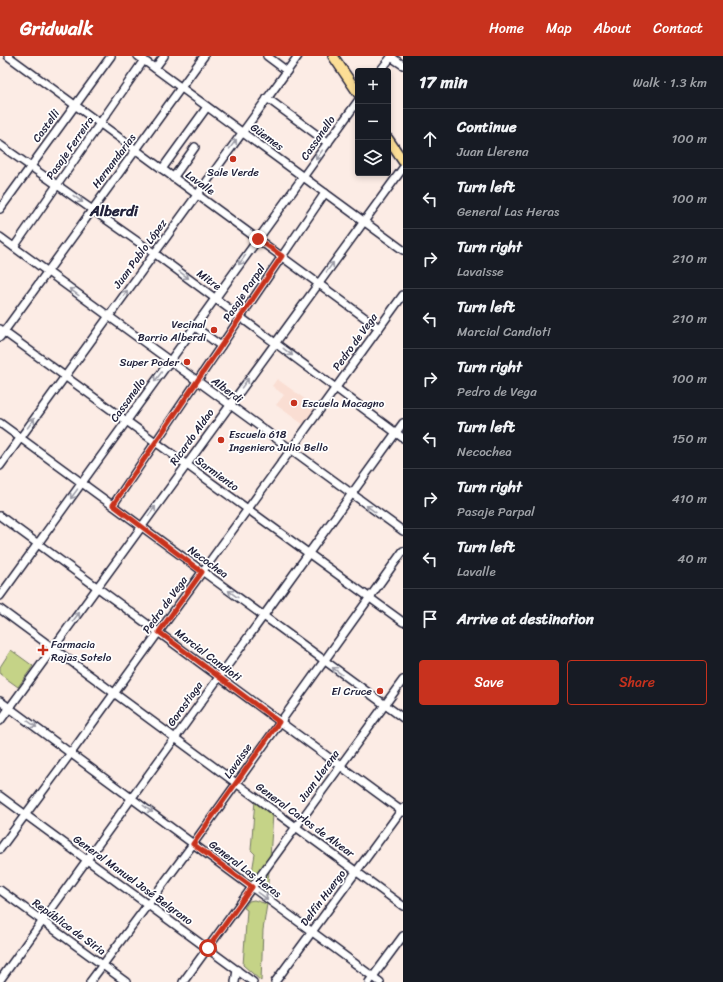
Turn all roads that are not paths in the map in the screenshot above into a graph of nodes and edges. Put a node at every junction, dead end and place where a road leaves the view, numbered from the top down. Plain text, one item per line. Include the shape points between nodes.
1 (8, 56) edge
2 (111, 56) edge
3 (164, 56) edge
4 (204, 56) edge
5 (267, 56) edge
6 (298, 56) edge
7 (333, 56) edge
8 (391, 56) edge
9 (141, 58) edge
10 (403, 65) edge
11 (155, 68) junction
12 (382, 68) edge
13 (287, 71) junction
14 (182, 88) junction
15 (355, 89) edge
16 (267, 98) junction
17 (356, 104) edge
18 (75, 105) junction
19 (207, 107) junction
20 (100, 124) junction
21 (242, 132) junction
22 (389, 140) edge
23 (328, 143) junction
24 (0, 145) edge
25 (195, 147) dead end
26 (136, 150) junction
27 (403, 161) edge
28 (30, 166) junction
29 (403, 168) edge
30 (162, 169) junction
31 (304, 177) junction
32 (173, 178) junction
33 (58, 185) junction
34 (325, 193) junction
35 (196, 194) junction
36 (0, 209) edge
37 (92, 209) junction
38 (364, 221) junction
39 (0, 237) edge
40 (258, 239) junction
41 (14, 247) junction
42 (403, 250) edge
43 (154, 253) junction
44 (282, 256) junction
45 (47, 272) junction
46 (318, 283) junction
47 (403, 295) edge
48 (215, 298) junction
49 (108, 317) junction
50 (241, 317) junction
51 (195, 327) junction
52 (379, 328) junction
53 (1, 333) edge
54 (276, 342) junction
55 (221, 346) junction
56 (169, 362) junction
57 (64, 377) junction
58 (197, 382) junction
59 (335, 388) junction
60 (229, 406) junction
61 (126, 422) junction
62 (0, 423) edge
63 (403, 423) edge
64 (396, 432) junction
65 (20, 438) junction
66 (403, 438) edge
67 (154, 442) junction
68 (290, 449) junction
69 (185, 465) junction
70 (0, 466) edge
71 (82, 483) junction
72 (351, 494) junction
73 (113, 505) junction
74 (247, 510) junction
75 (0, 516) edge
76 (141, 526) junction
77 (403, 532) edge
78 (38, 543) junction
79 (403, 551) edge
80 (308, 553) junction
81 (202, 572) junction
82 (98, 587) junction
83 (0, 596) edge
84 (369, 597) junction
85 (0, 609) edge
86 (262, 615) junction
87 (403, 622) edge
88 (159, 632) junction
89 (53, 648) junction
90 (323, 660) junction
91 (218, 677) junction
92 (403, 680) edge
93 (115, 693) junction
94 (0, 701) edge
95 (385, 705) junction
96 (10, 708) junction
97 (403, 718) edge
98 (0, 721) edge
99 (279, 722) junction
100 (174, 737) junction
101 (71, 753) junction
102 (340, 766) junction
103 (236, 783) junction
104 (0, 796) edge
105 (132, 797) junction
106 (402, 810) edge
107 (25, 815) junction
108 (296, 826) junction
109 (193, 844) junction
110 (0, 849) edge
111 (86, 859) junction
112 (356, 872) junction
113 (252, 887) junction
114 (0, 890) edge
115 (148, 904) junction
116 (403, 906) edge
117 (42, 921) junction
118 (312, 932) junction
119 (403, 936) edge
120 (208, 948) junction
121 (103, 965) junction
122 (237, 970) junction
123 (371, 979) edge
124 (0, 980) edge
125 (90, 982) edge
126 (126, 982) edge
127 (183, 982) edge
128 (235, 982) edge
129 (253, 982) edge
130 (275, 982) edge
131 (380, 982) edge

1 - 18 street, Lavalle
2 - 18 street, Castelli
3 - 11 street
4 - 14 street, Hernandarias
5 - 13 street
6 - 13 street, Juan Pablo López
7 - 15 main road
8 - 10 street
8 - 12 street
9 - 11 street, Güemes
9 - 20 street, Pasaje Ferreira
11 - 14 street, Güemes
13 - 16 street, Juan Pablo López
14 - 19 street, Güemes
14 - 26 street, Hernandarias
16 - 21 street, Juan Pablo López
16 - 23 street
17 - 23 street, Cassanello
18 - 20 street, Lavalle
18 - 28 street, Castelli
19 - 21 street, Güemes
19 - 30 street
20 - 26 street, Lavalle
20 - 33 street, Pasaje Ferreira
21 - 31 street, Güemes
35 -> 21 street, Juan Pablo López
22 - 27 main road
23 -> 31 street, Cassanello
24 - 28 street, Mitre
25 - 32 street
26 - 30 street, Lavalle
26 - 37 street, Hernandarias
28 - 33 street, Mitre
28 - 36 street, Castelli
29 - 38 street, Ricardo Aldao
30 - 32 street, Lavalle
31 - 34 street, Güemes
31 - 40 street, Cassanello
32 - 35 street, Lavalle
33 -> 37 street, Mitre
33 - 41 street, Pasaje Ferreira
34 - 38 street, Güemes
34 - 44 street, Pasaje Parpal
35 - 40 street, Lavalle
35 - 43 street, Juan Pablo López
37 - 43 street, Mitre
37 - 45 street, Hernandarias
38 - 42 street, Güemes
46 -> 38 street, Ricardo Aldao
39 - 41 street, Alberdi
40 - 44 street, Lavalle
40 -> 48 street, Cassanello
41 - 45 street, Alberdi
43 -> 48 street, Mitre
49 -> 43 street, Juan Pablo López
44 - 46 street, Lavalle
44 - 50 street, Pasaje Parpal
49 -> 45 street, Alberdi
45 - 53 street, Hernandarias
46 - 52 street, Lavalle
46 - 54 street, Ricardo Aldao
47 - 52 street, Pedro de Vega
48 - 50 street, Mitre
48 - 51 street, Cassanello
49 - 56 street, Alberdi
49 - 57 street, Juan Pablo López
50 - 54 street, Mitre
50 - 55 street, Pasaje Parpal
51 - 55 street
51 - 56 street, Cassanello
52 - 59 street, Pedro de Vega
53 - 57 street, Sarmiento
54 -> 59 street, Mitre
60 -> 54 street, Ricardo Aldao
55 - 58 street, Pasaje Parpal
56 - 58 street, Alberdi
56 -> 61 street, Cassanello
57 - 61 street, Sarmiento
65 -> 57 street, Juan Pablo López
58 - 60 street, Alberdi
58 - 67 street, Pasaje Parpal
59 - 64 street, Mitre
59 - 68 street, Pedro de Vega
60 - 68 street, Alberdi
60 - 69 street, Ricardo Aldao
61 - 67 street, Sarmiento
61 - 71 street, Cassanello
62 - 65 street, Necochea
63 - 64 street, Gorostiaga
64 - 66 street, Mitre
64 - 72 street, Gorostiaga
65 - 70 street, Juan Pablo López
65 - 71 street, Necochea
67 - 69 street, Sarmiento
67 - 73 street, Pasaje Parpal
68 - 72 street, Alberdi
68 - 74 street, Pedro de Vega
69 - 74 street, Sarmiento
76 -> 69 street, Ricardo Aldao
71 - 73 street, Necochea
71 -> 78 street, Cassanello
77 -> 72 street, Alberdi
72 - 80 street, Gorostiaga
73 - 76 street, Necochea
74 - 80 street, Sarmiento
74 - 81 street, Pedro de Vega
75 - 78 street, Marcial Candioti
76 - 81 street, Necochea
76 - 82 street, Ricardo Aldao
78 - 82 street, Marcial Candioti
78 - 83 street, Cassanello
79 - 84 street, Lavaisse
80 - 84 street, Sarmiento
80 - 86 street, Gorostiaga
86 -> 81 street, Necochea
81 - 88 street, Pedro de Vega
82 - 88 street, Marcial Candioti
89 -> 82 street, Ricardo Aldao
84 - 87 street, Sarmiento
84 - 90 street, Lavaisse
85 - 89 street, General Carlos de Alvear
86 - 90 street, Necochea
86 - 91 street, Gorostiaga
88 - 91 street, Marcial Candioti
88 - 93 street, Pedro de Vega
89 - 93 street, General Carlos de Alvear
89 - 96 street, Ricardo Aldao
95 -> 90 street, Necochea
90 - 99 street, Lavaisse
91 - 99 street, Marcial Candioti
91 - 100 street, Gorostiaga
92 - 95 street, Juan Llerena
93 - 100 street, General Carlos de Alvear
93 - 101 street, Pedro de Vega
94 - 96 street, General Las Heras
95 - 97 street, Necochea
95 - 102 street, Juan Llerena
96 - 98 street, Ricardo Aldao
96 -> 101 street, General Las Heras
99 - 102 street, Marcial Candioti
99 - 103 street, Lavaisse
100 - 103 street, General Carlos de Alvear
100 - 105 street, Gorostiaga
101 - 105 street, General Las Heras
101 - 107 street, Pedro de Vega
102 - 106 street, Marcial Candioti
102 - 108 street, Juan Llerena
103 - 108 street, General Carlos de Alvear
103 - 109 street, Lavaisse
104 - 107 street, General Manuel José Belgrano
105 -> 109 street, General Las Heras
105 - 111 street, Gorostiaga
106 - 112 street, Delfín Huergo
107 - 110 street, Pedro de Vega
107 - 111 street, General Manuel José Belgrano
108 - 112 street, General Carlos de Alvear
108 - 113 street, Juan Llerena
109 - 113 street, General Las Heras
109 - 115 street, Lavaisse
111 - 115 street, General Manuel José Belgrano
111 - 117 street, Gorostiaga
112 - 116 street, General Carlos de Alvear
112 - 118 street, Delfín Huergo
113 -> 118 street, General Las Heras
113 - 120 street, Juan Llerena
114 - 117 street, República de Siria
115 - 120 street, General Manuel José Belgrano
115 - 121 street, Lavaisse
117 - 121 street, República de Siria
117 - 124 street, Gorostiaga
118 - 123 street, General Las Heras
118 - 130 street, Delfín Huergo
119 - 123 street
120 - 122 street, General Manuel José Belgrano
120 - 127 street, Juan Llerena
121 - 125 street, Lavaisse
121 - 126 street, República de Siria
122 - 128 street
122 - 129 street, General Manuel José Belgrano
123 - 131 street, General Las Heras

